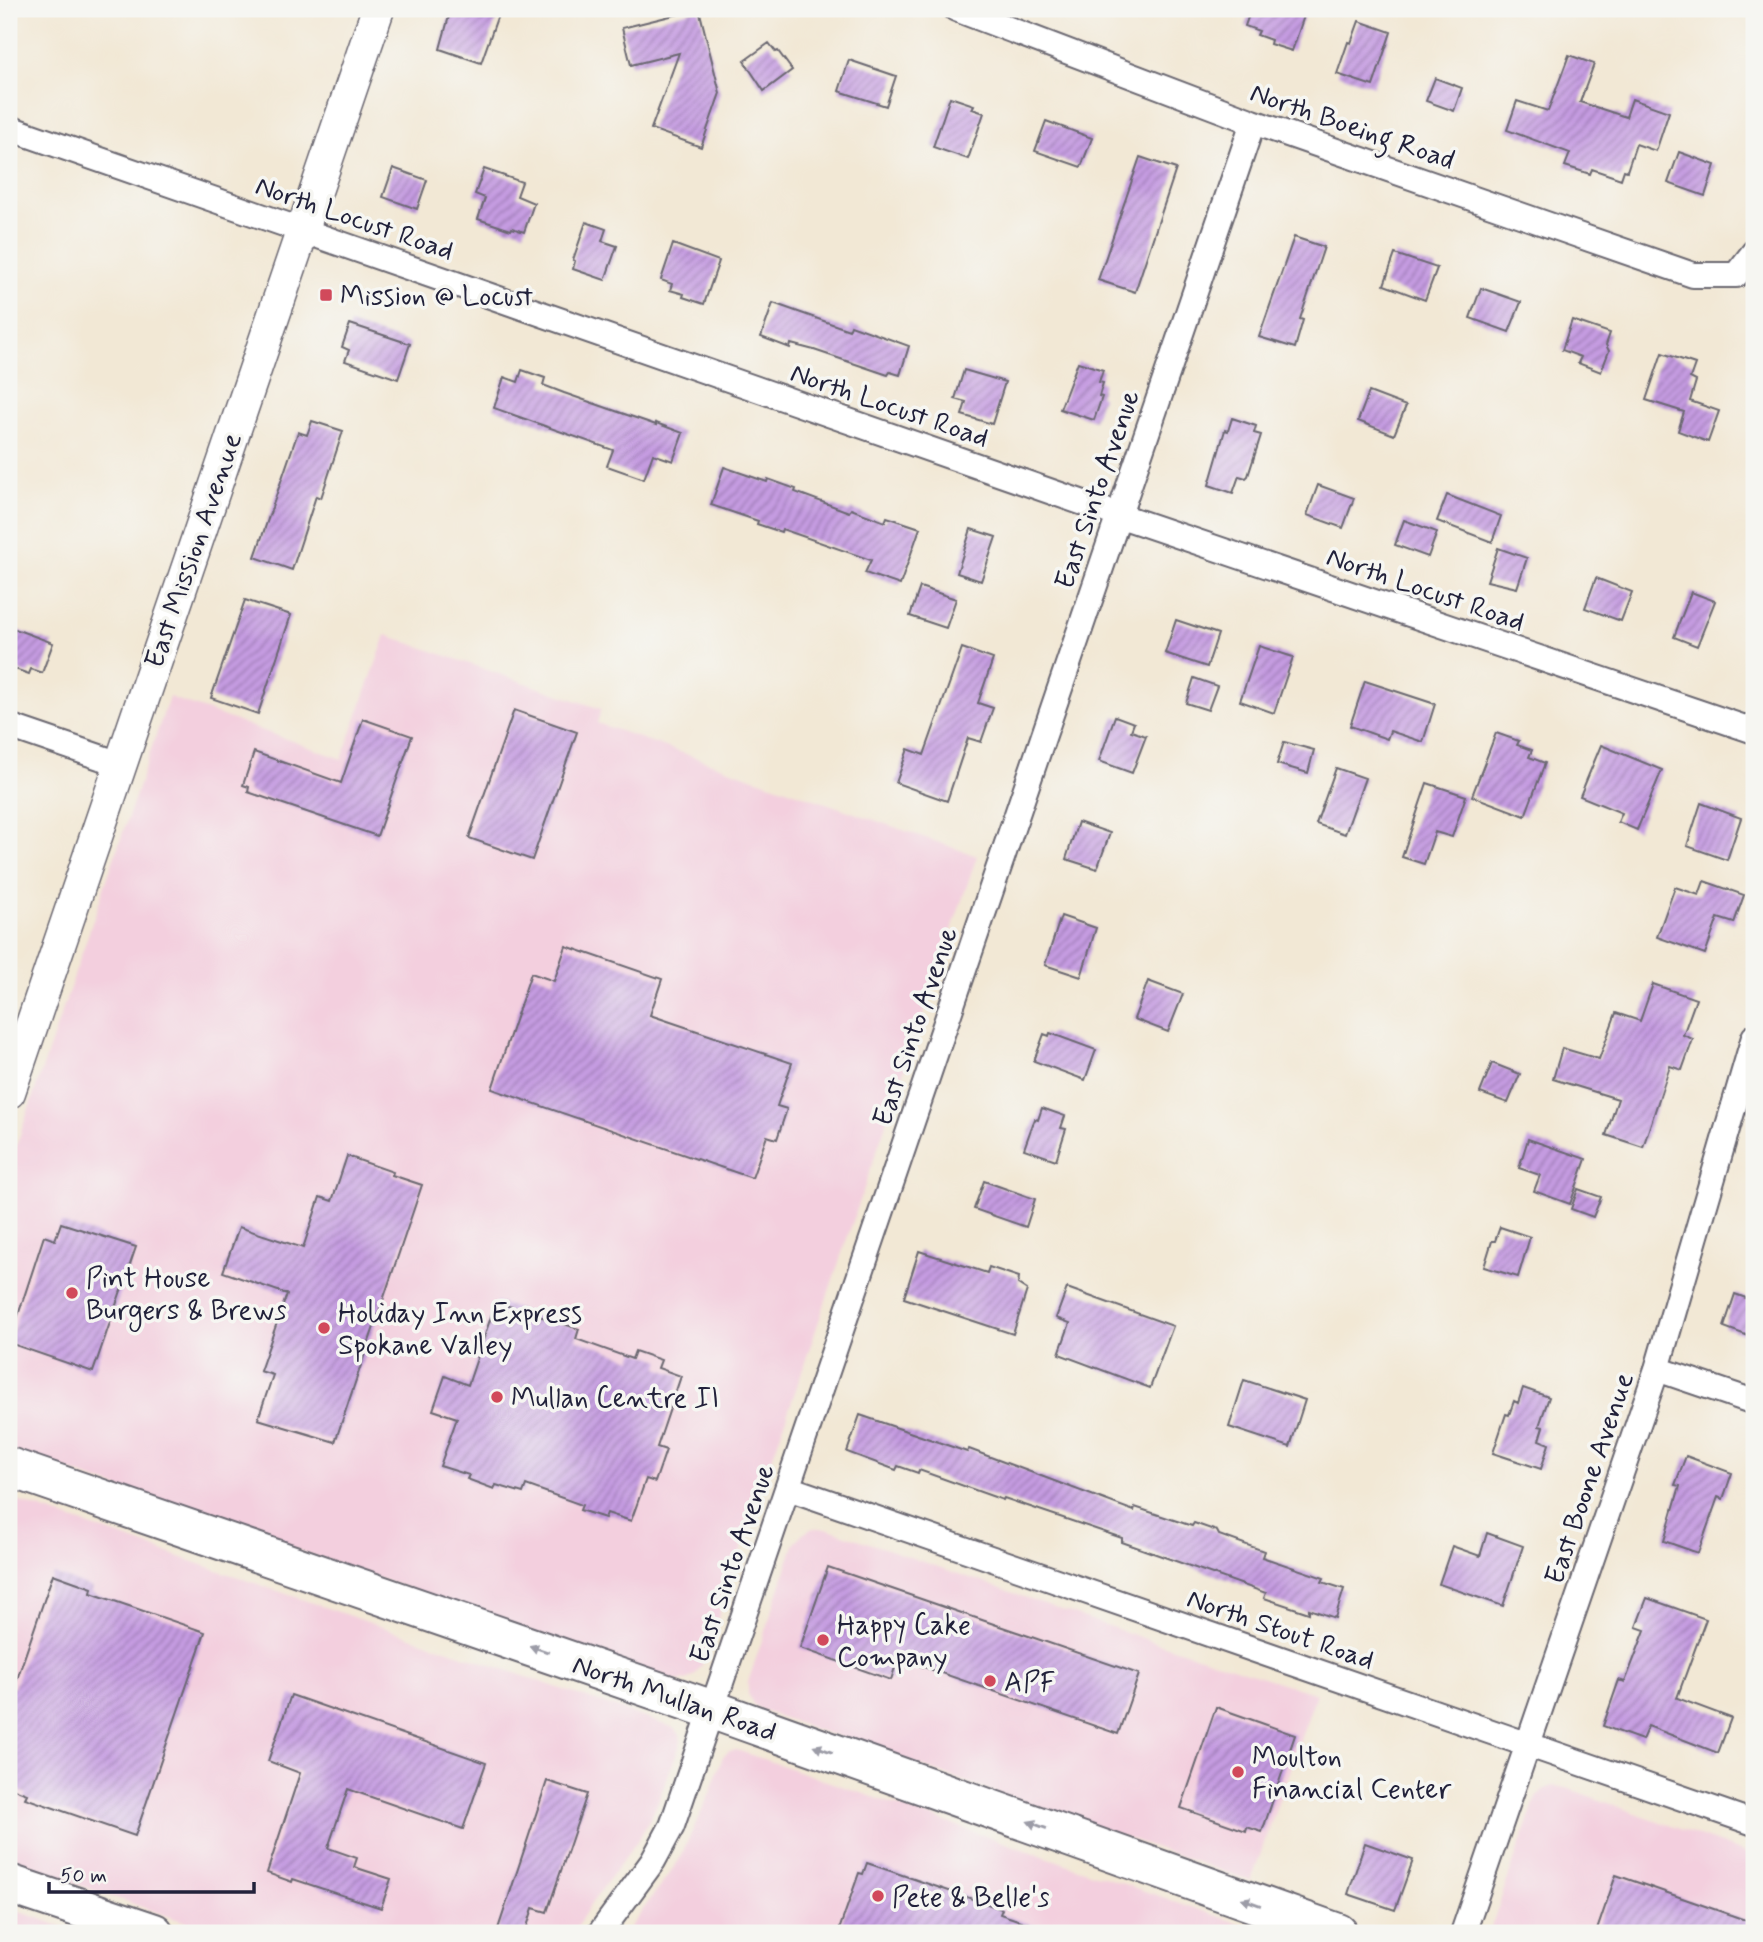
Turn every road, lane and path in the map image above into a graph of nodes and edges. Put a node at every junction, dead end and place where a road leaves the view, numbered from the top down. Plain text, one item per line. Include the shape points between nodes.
1 (378, 9) edge
2 (956, 9) edge
3 (1253, 122) junction
4 (9, 128) edge
5 (302, 230) junction
6 (1754, 252) edge
7 (1118, 515) junction
8 (9, 726) edge
9 (1754, 731) edge
10 (120, 764) junction
11 (1754, 1037) edge
12 (9, 1092) edge
13 (1657, 1369) junction
14 (1754, 1402) edge
15 (9, 1467) edge
16 (788, 1488) junction
17 (713, 1710) junction
18 (1528, 1745) junction
19 (1754, 1823) edge
20 (9, 1884) edge
21 (154, 1933) edge
22 (600, 1933) edge
23 (1338, 1933) edge
24 (1463, 1933) edge

1 - 5 street, East Mission Avenue
2 - 3 street, North Boeing Road
3 - 6 street, North Boeing Road via 1693,275 1736,275
3 - 7 street, East Sinto Avenue
4 - 5 street, North Locust Road
5 - 7 street, North Locust Road
5 - 10 street, East Mission Avenue
7 - 9 street, North Locust Road
7 - 16 street, East Sinto Avenue
8 - 10 street
10 - 12 street, East Mission Avenue
11 - 13 street, East Boone Avenue
13 - 14 street
13 - 18 street, East Boone Avenue
17 -> 15 main road, North Mullan Road
16 - 17 street, East Sinto Avenue
16 - 18 street, North Stout Road
17 - 22 street, East Sinto Avenue via 672,1826 653,1861
23 -> 17 main road, North Mullan Road
18 - 19 street, North Stout Road
18 - 24 street, East Boone Avenue
20 - 21 main road

